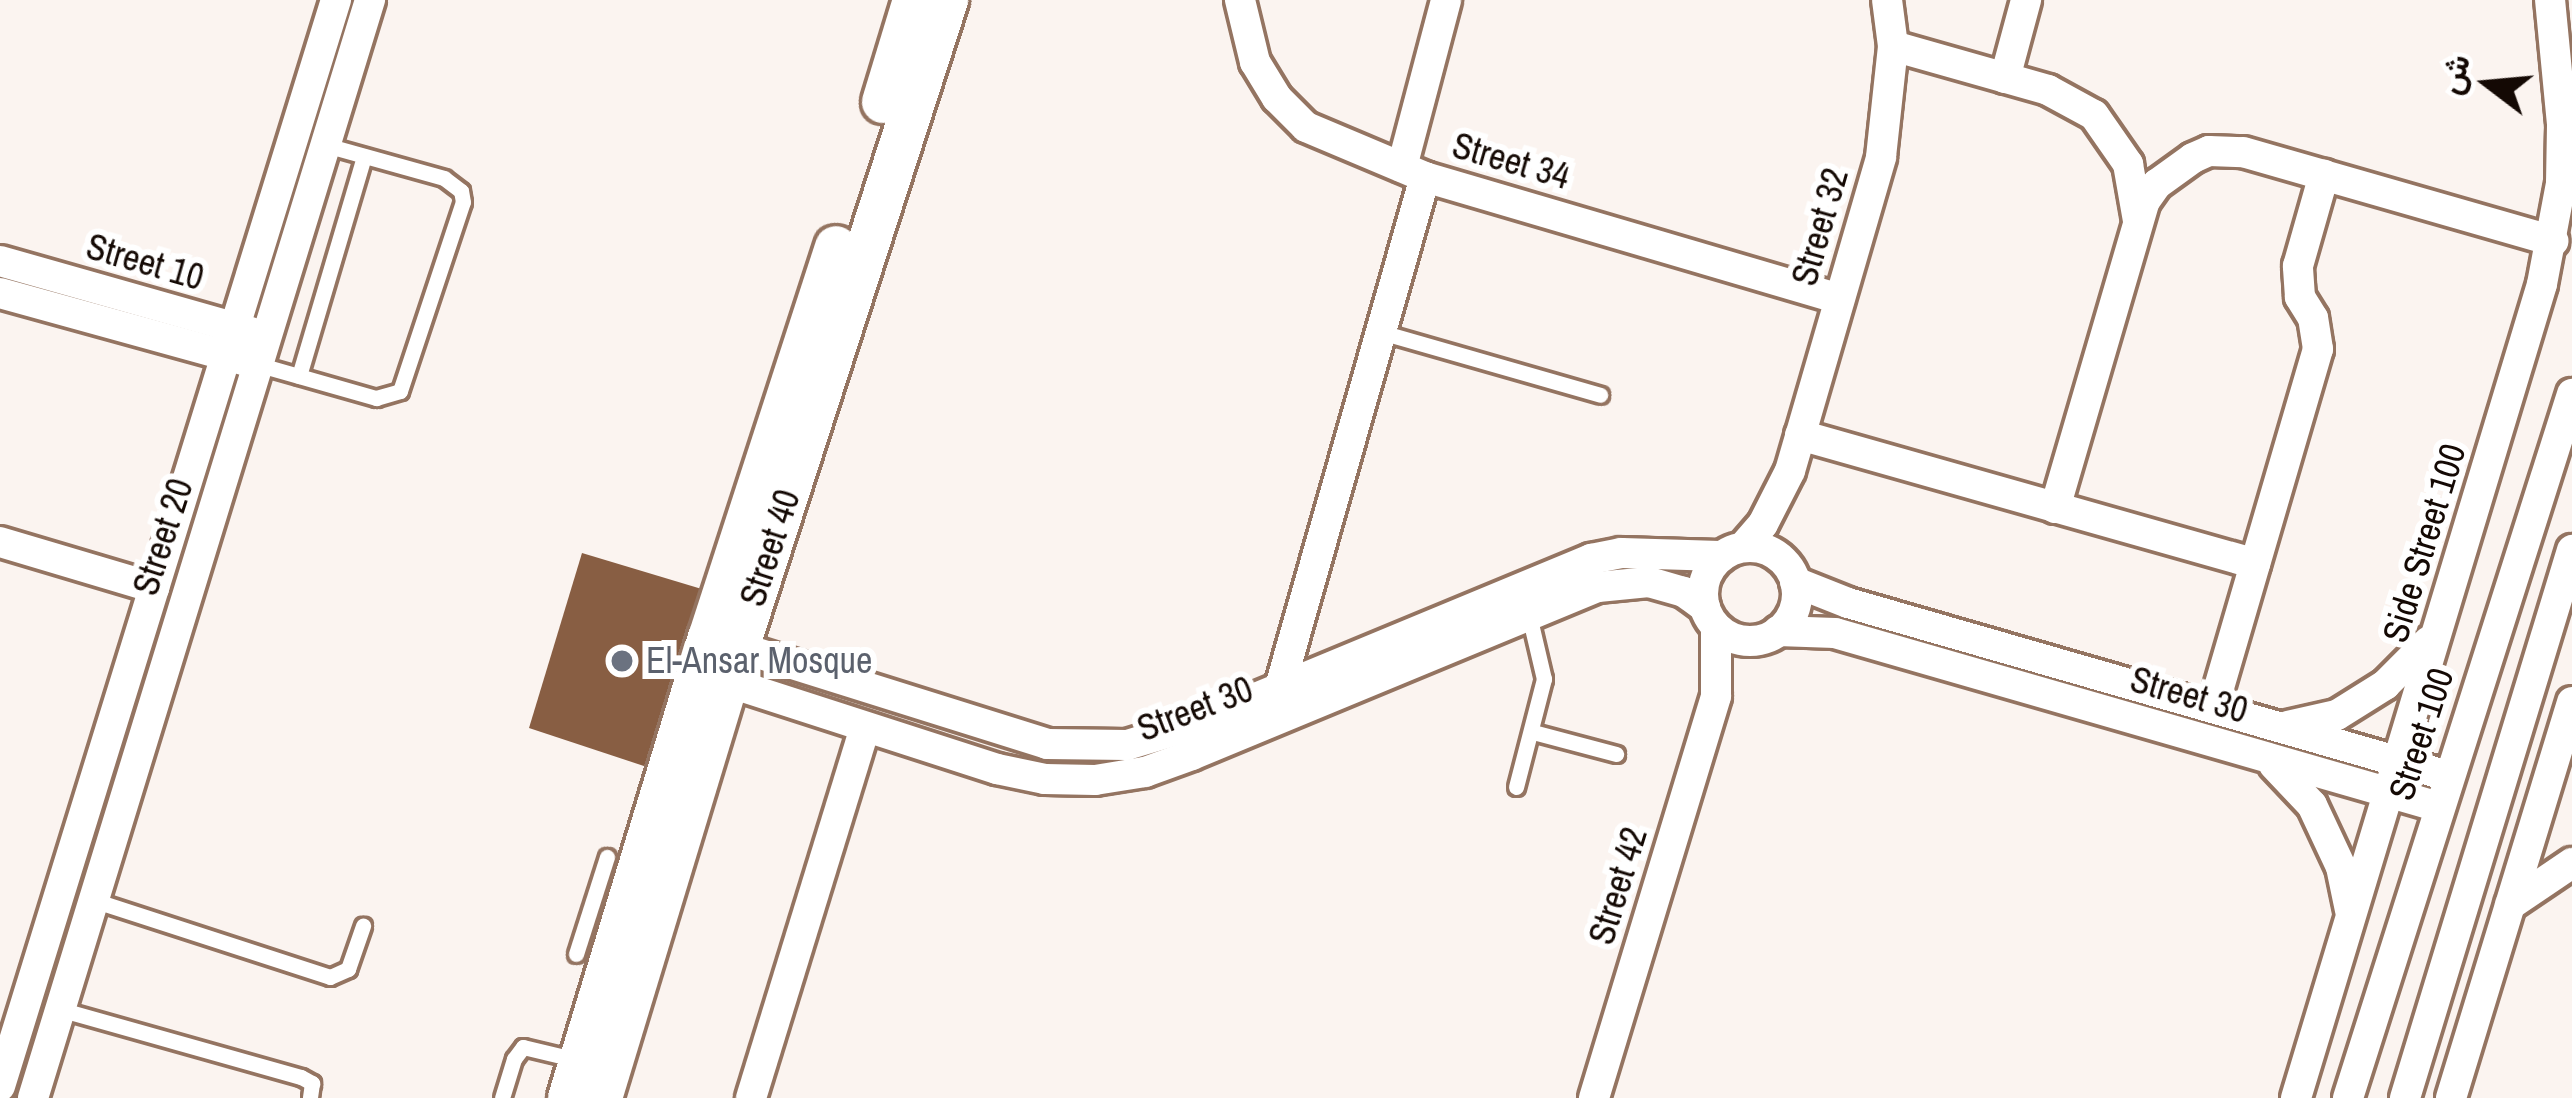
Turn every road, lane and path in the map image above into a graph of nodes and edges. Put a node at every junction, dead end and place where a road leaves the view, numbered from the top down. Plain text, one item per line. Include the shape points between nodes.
1 (336, 0) edge
2 (370, 0) edge
3 (914, 0) edge
4 (947, 0) edge
5 (1240, 0) edge
6 (1446, 0) edge
7 (1887, 0) edge
8 (2026, 0) edge
9 (2550, 0) edge
10 (1894, 46) junction
11 (2005, 78) junction
12 (326, 145) junction
13 (364, 156) junction
14 (1413, 172) junction
15 (2324, 175) junction
16 (2138, 221) junction
17 (2552, 241) junction
18 (0, 261) edge
19 (0, 293) edge
20 (1839, 299) junction
21 (1381, 332) junction
22 (231, 341) junction
23 (264, 351) junction
24 (298, 376) junction
25 (2572, 394) edge
26 (1600, 395) dead end
27 (1800, 435) junction
28 (1790, 471) junction
29 (2055, 508) junction
30 (0, 542) edge
31 (2572, 550) edge
32 (1732, 552) junction
33 (2255, 564) junction
34 (1793, 575) junction
35 (161, 602) junction
36 (1529, 614) junction
37 (1710, 617) junction
38 (2440, 622) junction
39 (1767, 636) junction
40 (718, 660) junction
41 (798, 667) junction
42 (1280, 687) junction
43 (1716, 696) junction
44 (788, 702) junction
45 (2572, 702) edge
46 (2213, 708) junction
47 (865, 727) junction
48 (2278, 727) junction
49 (1533, 732) junction
50 (1616, 754) dead end
51 (2259, 756) junction
52 (2398, 762) junction
53 (2449, 776) junction
54 (1516, 787) dead end
55 (2389, 793) junction
56 (2439, 807) junction
57 (607, 857) dead end
58 (2572, 862) edge
59 (91, 899) junction
60 (2510, 905) junction
61 (609, 906) junction
62 (2351, 918) junction
63 (363, 926) dead end
64 (576, 954) dead end
65 (59, 1009) junction
66 (574, 1079) edge
67 (0, 1086) edge
68 (33, 1098) edge
69 (310, 1098) edge
70 (502, 1098) edge
71 (601, 1098) edge
72 (752, 1098) edge
73 (1594, 1098) edge
74 (2296, 1098) edge
75 (2348, 1098) edge
76 (2405, 1098) edge
77 (2451, 1098) edge

1 - 22 street, Street 20
2 - 12 street, Street 20
3 - 40 street, Street 40
4 - 40 street, Street 40
5 - 14 street, Street 34 via 1255,62 1306,127
6 - 14 street
7 - 10 street, Street 32
8 - 11 street
9 - 17 street, Side Street 100 via 2562,124
10 - 11 street
10 - 20 street, Street 32 via 1881,157
11 - 16 street via 2094,115 2128,164
12 - 13 lane
12 - 23 street, Street 20
13 - 24 lane
13 - 24 lane via 454,183 463,202 400,391 376,398
14 - 20 street, Street 34
14 - 21 street
15 - 16 street via 2209,151 2157,184
15 - 17 street
15 - 33 street via 2297,266 2318,349
16 - 29 street
17 - 38 street, Side Street 100
18 - 22 street, Street 10
19 - 22 street, Street 10
20 - 27 street, Street 32
21 - 26 lane
21 - 42 street
22 - 23 street, Street 10
22 - 35 street, Street 20
23 - 24 lane
23 - 35 street, Street 20
25 - 53 street, Street 100
27 - 28 street, Street 32
27 - 29 street
28 - 32 street, Street 32 via 1763,524
28 - 34 street, Street 32
29 - 33 street
30 - 35 street
31 - 76 street
32 - 34 street via 1773,553
32 - 37 street via 1705,579
32 - 42 street, Street 30 via 1592,559
33 - 46 street
34 - 39 street via 1795,606
34 - 46 street, Street 30 via 1848,603
35 - 59 street, Street 20
35 - 67 street, Street 20
36 - 37 street, Street 30 via 1623,582 1672,588
36 - 47 street, Street 30 via 1128,775 1045,779
36 - 49 lane via 1544,679
37 - 39 street via 1735,638
37 - 43 street, Street 42
38 - 48 street via 2385,685 2318,722
38 - 52 street, Side Street 100
39 - 43 street, Street 42
39 - 51 street, Street 30 via 1835,633
40 - 41 street, Street 30
40 - 44 street, Street 30
40 - 61 street, Street 40
40 - 71 street, Street 40
41 - 42 street, Street 30 via 1008,734 1087,748 1183,728
41 - 44 street via 784,682
43 - 73 street, Street 42
44 - 47 street, Street 30
45 - 60 street
46 - 48 street, Street 30
47 - 72 street
48 - 52 street, Street 30
49 - 50 lane
49 - 54 lane
51 - 55 street, Street 30
51 - 62 street via 2312,805 2341,867
52 - 53 street, Street 30
52 - 55 street, Side Street 100
53 - 56 street, Street 100
55 - 56 street, Street 30
55 - 62 street, Side Street 100
56 - 75 street, Street 100
57 - 61 lane
58 - 60 street
59 - 63 lane via 330,977 348,969
59 - 65 street, Street 20
60 - 77 street
61 - 64 lane
61 - 66 street, Street 40
62 - 74 street, Side Street 100
65 - 68 street, Street 20
65 - 69 lane via 301,1077 311,1083
66 - 70 lane via 523,1047

